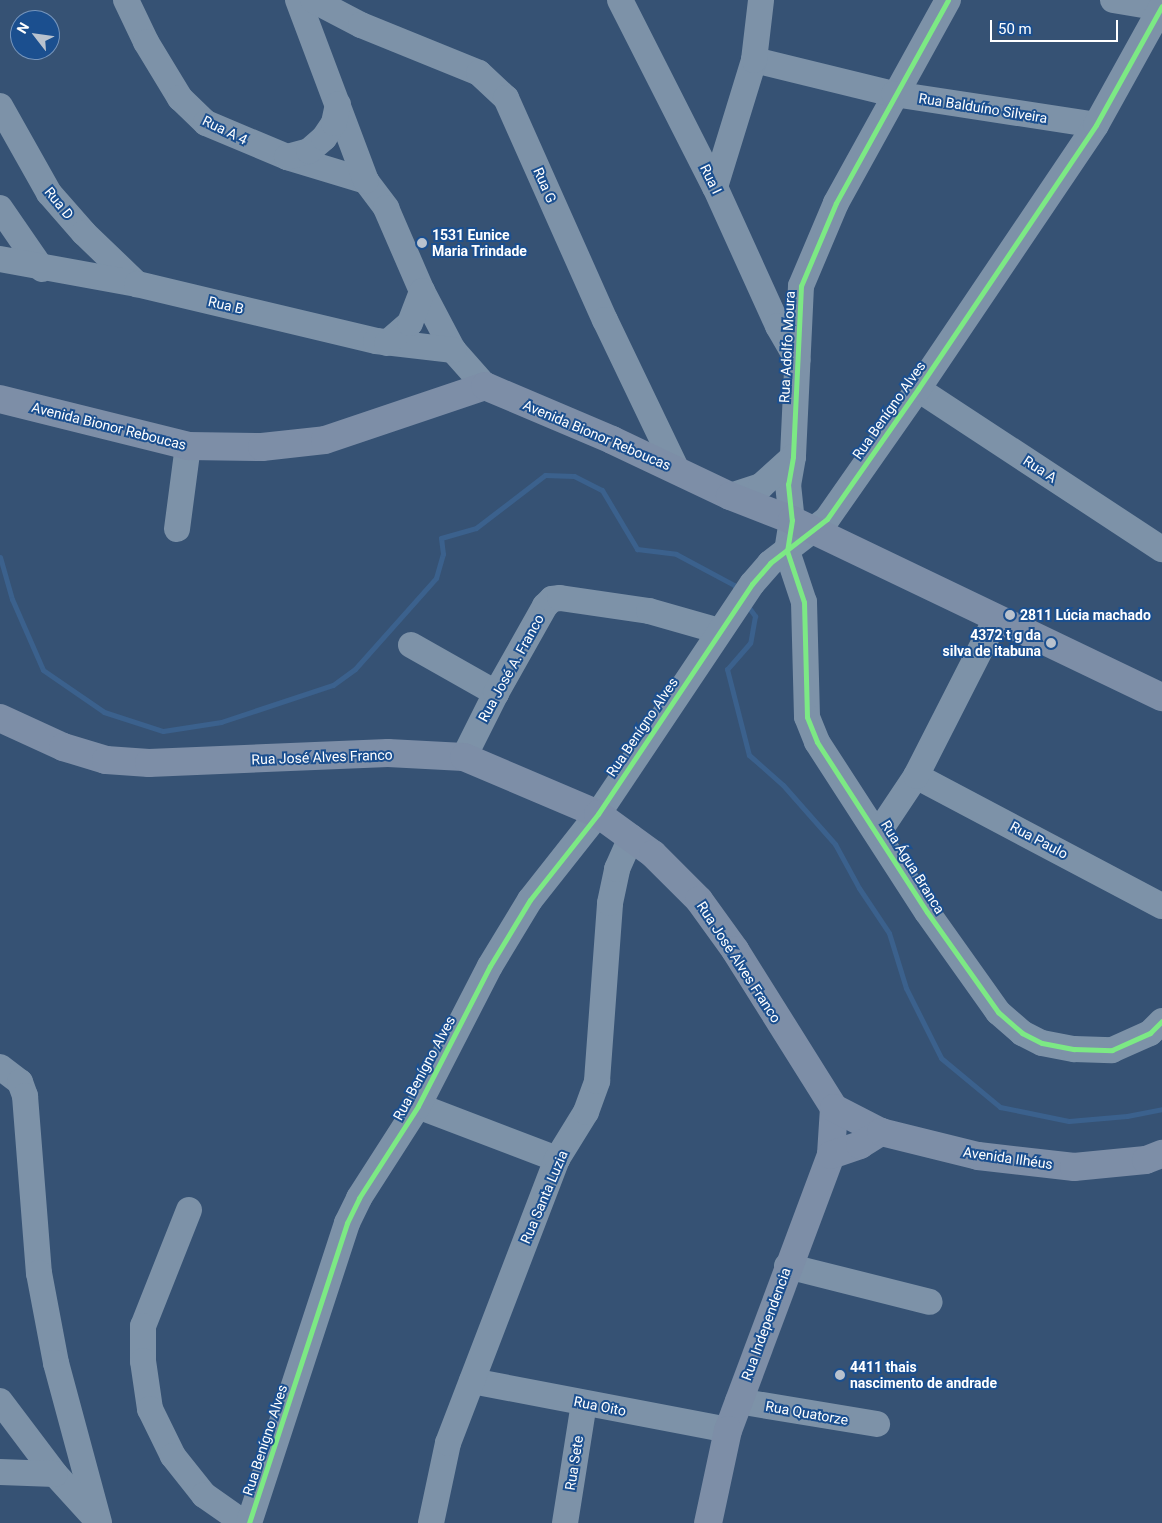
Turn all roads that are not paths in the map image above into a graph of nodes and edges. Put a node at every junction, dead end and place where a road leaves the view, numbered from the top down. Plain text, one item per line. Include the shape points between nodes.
1 (126, 0) edge
2 (298, 0) edge
3 (313, 0) edge
4 (620, 0) edge
5 (761, 0) edge
6 (948, 0) edge
7 (1113, 0) edge
8 (1162, 8) edge
9 (754, 60) junction
10 (894, 94) junction
11 (338, 104) junction
12 (0, 106) edge
13 (1096, 125) junction
14 (287, 156) junction
15 (715, 187) junction
16 (372, 188) junction
17 (0, 208) edge
18 (0, 259) edge
19 (42, 268) junction
20 (137, 284) junction
21 (422, 291) junction
22 (387, 343) junction
23 (453, 350) junction
24 (798, 360) junction
25 (485, 386) junction
26 (918, 390) junction
27 (0, 399) edge
28 (188, 446) junction
29 (793, 456) junction
30 (677, 470) junction
31 (730, 496) junction
32 (802, 526) junction
33 (177, 529) dead end
34 (1162, 549) edge
35 (787, 551) junction
36 (996, 619) junction
37 (719, 631) junction
38 (411, 645) dead end
39 (496, 693) junction
40 (1162, 697) edge
41 (0, 718) edge
42 (464, 757) junction
43 (916, 776) junction
44 (598, 814) junction
45 (878, 833) junction
46 (631, 837) junction
47 (1162, 906) edge
48 (1162, 1022) edge
49 (0, 1067) edge
50 (418, 1106) junction
51 (833, 1130) junction
52 (881, 1132) junction
53 (1162, 1154) edge
54 (557, 1159) junction
55 (190, 1210) dead end
56 (787, 1266) junction
57 (930, 1302) dead end
58 (472, 1381) junction
59 (0, 1401) edge
60 (738, 1401) junction
61 (584, 1403) junction
62 (877, 1424) dead end
63 (728, 1430) junction
64 (0, 1472) edge
65 (55, 1474) junction
66 (99, 1523) edge
67 (244, 1523) edge
68 (249, 1523) edge
69 (431, 1523) edge
70 (565, 1523) edge
71 (708, 1523) edge

1 - 14 street, Rua A 4 via 146,42 192,112 231,135
2 - 11 street
3 - 30 street, Rua G via 361,25 479,73 506,98 605,320
4 - 15 street, Rua I
5 - 9 street
6 - 10 street, Rua Adolfo Moura
7 - 8 street
8 - 13 street, Rua Benígno Alves
9 - 10 street, Rua Balduíno Silveira
9 - 15 street
10 - 13 street, Rua Balduíno Silveira
10 - 24 street, Rua Adolfo Moura via 836,203 801,286
11 - 14 street via 334,122 324,138 309,151
11 - 16 street
12 - 20 street, Rua D via 49,193 84,233
13 - 26 street, Rua Benígno Alves
14 - 16 street, Rua A 4
15 - 24 street, Rua I via 778,326
16 - 21 street via 405,245
17 - 19 street
18 - 19 street, Rua B
19 - 20 street, Rua B
20 - 22 street, Rua B
21 - 22 street via 410,323
21 - 23 street
22 - 23 street, Rua B
23 - 25 street
24 - 29 street, Rua Adolfo Moura
25 - 28 main road, Avenida Bionor Reboucas via 325,440 262,447
25 - 30 main road, Avenida Bionor Reboucas
26 - 32 street, Rua Benígno Alves via 827,519
26 - 34 street, Rua A
27 - 28 main road, Avenida Bionor Reboucas
28 - 33 street
29 - 31 street via 761,486
29 - 32 street, Rua Adolfo Moura via 788,484
30 - 31 main road, Avenida Bionor Reboucas
31 - 32 main road, Avenida Bionor Reboucas
32 - 35 street, Rua Adolfo Moura
32 - 36 main road, Avenida Bionor Reboucas
35 - 37 street, Rua Benígno Alves via 770,563
35 - 45 street, Rua Água Branca via 804,602 808,717 812,730
36 - 40 main road, Avenida Bionor Reboucas
36 - 43 street
37 - 39 street, Rua José A. Franco via 649,611 552,599
37 - 44 street, Rua Benígno Alves
38 - 39 street
39 - 42 street, Rua José A. Franco
41 - 42 main road, Rua José Alves Franco via 64,747 106,760 167,762 388,753
42 - 44 main road, Rua José Alves Franco via 516,776
43 - 45 street
43 - 47 street, Rua Paulo
44 - 46 main road, Rua José Alves Franco
44 - 50 street, Rua Benígno Alves via 530,900 490,966
45 - 48 street, Rua Água Branca via 927,912 998,1012 1022,1033 1042,1044 1112,1050 1150,1033
46 - 51 main road, Rua José Alves Franco via 699,900 735,950
46 - 54 street, Rua Santa Luzia via 617,869 610,902 597,1081 586,1112
49 - 66 street via 20,1082 26,1096 40,1273 56,1363
50 - 54 street
50 - 68 street, Rua Benígno Alves via 359,1198 347,1223
51 - 52 main road, Avenida Ilhéus
51 - 52 main road via 860,1145
51 - 56 main road, Rua Independencia
52 - 53 main road, Avenida Ilhéus via 978,1156 1074,1167 1146,1160
54 - 58 street, Rua Santa Luzia
55 - 67 street via 143,1326 143,1361 150,1410 172,1456 198,1487
56 - 57 street
56 - 60 main road, Rua Independencia
58 - 61 street, Rua Oito
58 - 69 street, Rua Santa Luzia via 448,1442
59 - 65 street
60 - 62 street, Rua Quatorze
60 - 63 main road, Rua Independencia
61 - 63 street, Rua Oito
61 - 70 street, Rua Sete
63 - 71 main road, Rua Independencia
64 - 65 street
65 - 66 street

